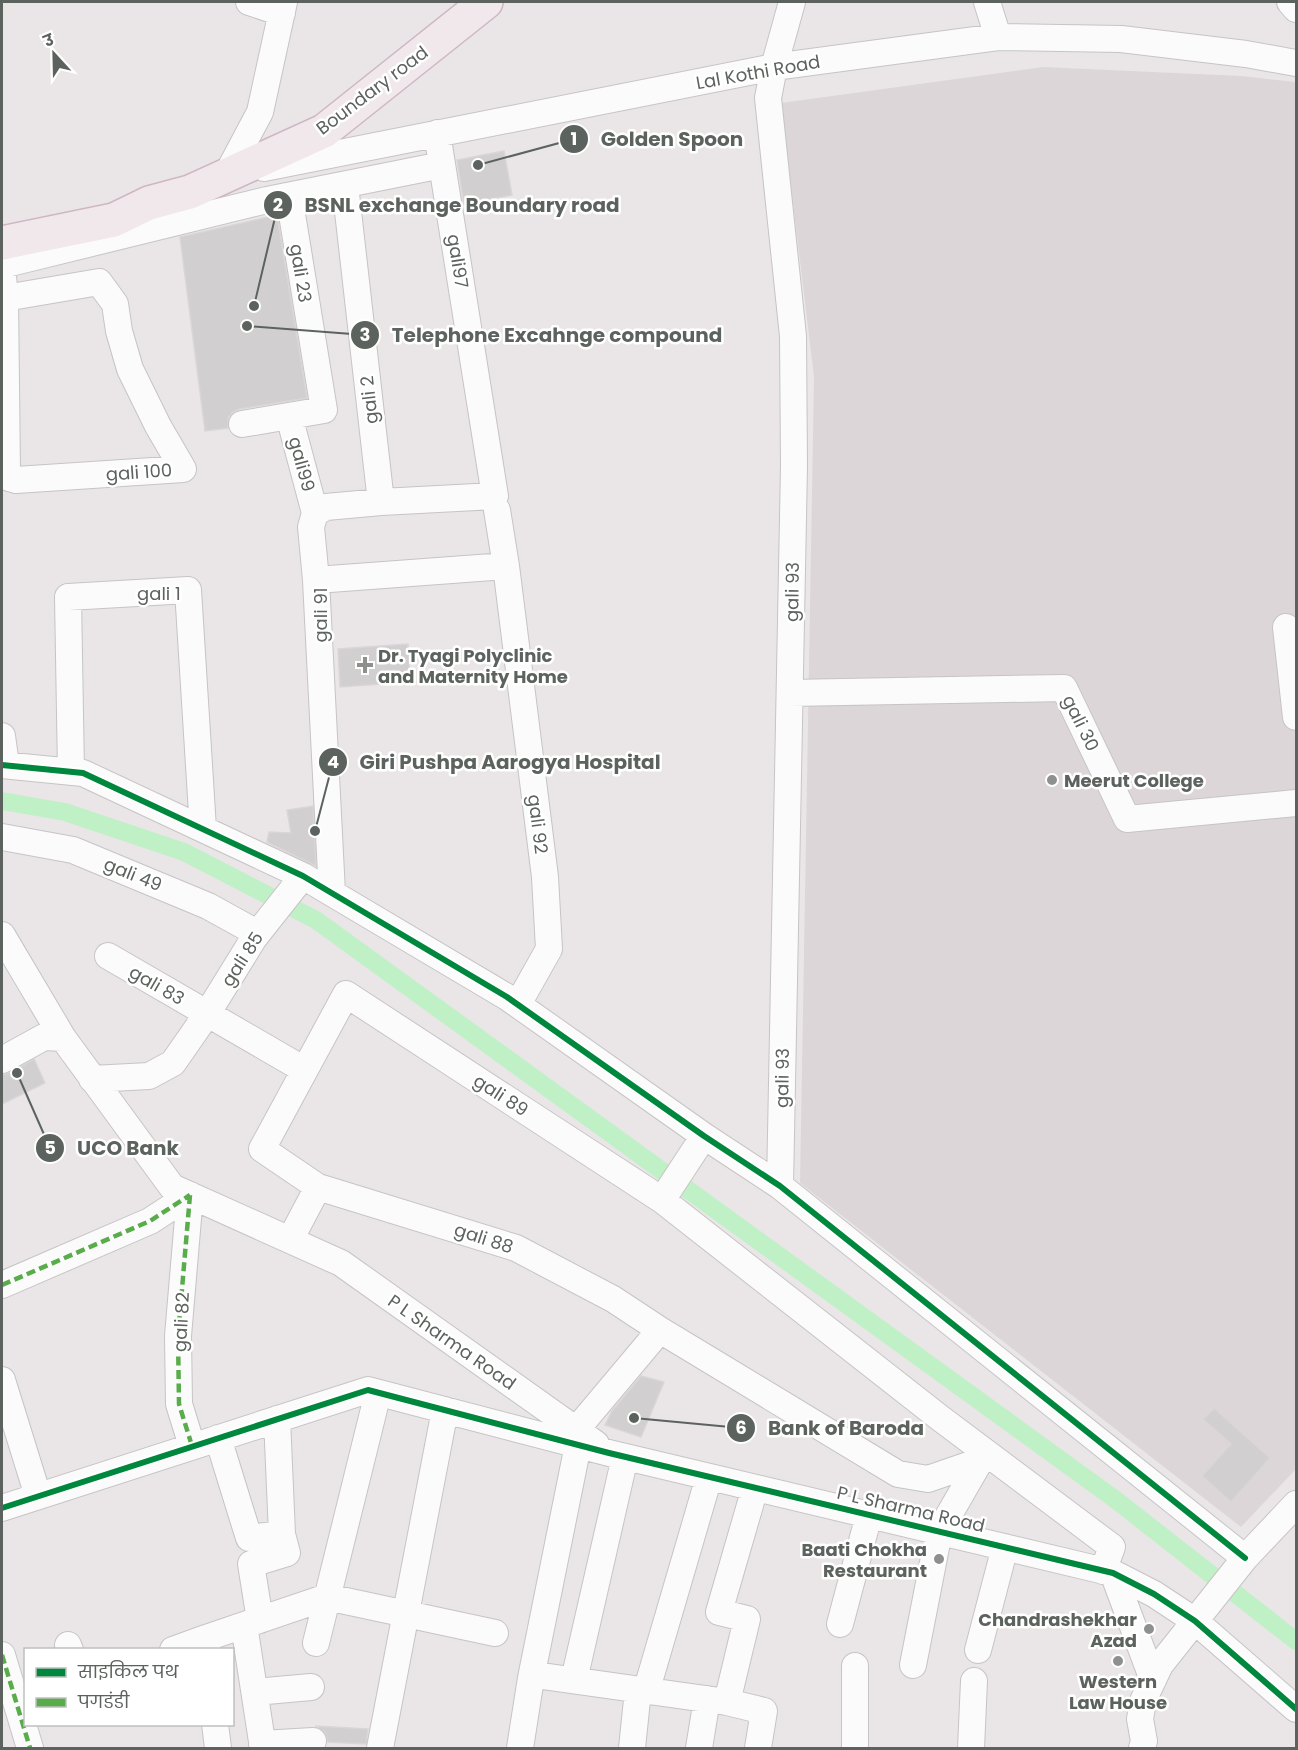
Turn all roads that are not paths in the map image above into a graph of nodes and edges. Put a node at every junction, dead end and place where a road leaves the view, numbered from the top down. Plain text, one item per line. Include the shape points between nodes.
1 (249, 2) edge
2 (486, 2) edge
3 (792, 2) edge
4 (987, 2) edge
5 (1290, 2) edge
6 (283, 7) edge
7 (1296, 9) edge
8 (998, 37) junction
9 (1296, 63) edge
10 (774, 67) junction
11 (437, 134) junction
12 (442, 165) junction
13 (226, 176) junction
14 (345, 184) junction
15 (289, 196) junction
16 (149, 203) junction
17 (2, 223) edge
18 (2, 243) edge
19 (2, 265) edge
20 (5, 298) junction
21 (289, 416) junction
22 (242, 424) dead end
23 (381, 502) junction
24 (496, 503) junction
25 (313, 520) junction
26 (506, 566) junction
27 (316, 580) junction
28 (1286, 627) dead end
29 (789, 693) junction
30 (1296, 717) edge
31 (2, 736) edge
32 (4, 765) edge
33 (71, 772) junction
34 (1296, 803) edge
35 (203, 829) junction
36 (2, 837) edge
37 (301, 878) junction
38 (332, 893) junction
39 (258, 933) junction
40 (2, 935) edge
41 (108, 956) dead end
42 (518, 1004) junction
43 (207, 1014) junction
44 (63, 1038) junction
45 (2, 1060) edge
46 (306, 1067) junction
47 (92, 1079) junction
48 (704, 1137) junction
49 (780, 1186) junction
50 (318, 1187) junction
51 (190, 1195) junction
52 (662, 1200) junction
53 (290, 1240) junction
54 (2, 1285) edge
55 (660, 1330) junction
56 (2, 1380) edge
57 (378, 1393) junction
58 (445, 1410) junction
59 (277, 1419) junction
60 (218, 1438) junction
61 (577, 1438) junction
62 (192, 1446) junction
63 (617, 1455) junction
64 (709, 1477) junction
65 (755, 1488) junction
66 (38, 1496) junction
67 (1296, 1504) edge
68 (2, 1508) edge
69 (869, 1515) junction
70 (939, 1532) junction
71 (282, 1534) junction
72 (1005, 1547) junction
73 (1239, 1565) junction
74 (1108, 1572) junction
75 (327, 1597) junction
76 (405, 1614) junction
77 (1195, 1621) junction
78 (252, 1622) junction
79 (840, 1624) dead end
80 (495, 1633) dead end
81 (316, 1643) dead end
82 (207, 1644) edge
83 (184, 1648) edge
84 (978, 1650) dead end
85 (2, 1655) edge
86 (913, 1665) dead end
87 (855, 1666) dead end
88 (531, 1678) junction
89 (574, 1680) junction
90 (1153, 1680) junction
91 (974, 1681) dead end
92 (311, 1687) dead end
93 (642, 1691) junction
94 (255, 1692) junction
95 (717, 1701) junction
96 (1296, 1709) edge
97 (10, 1711) edge
98 (215, 1726) edge
99 (313, 1741) dead end
100 (1140, 1741) edge
101 (263, 1746) edge
102 (30, 1749) edge
103 (218, 1749) edge
104 (380, 1749) edge
105 (520, 1749) edge
106 (632, 1749) edge
107 (699, 1749) edge
108 (758, 1749) edge
109 (855, 1749) edge
110 (971, 1749) edge

1 - 6 street
2 - 13 main road, Boundary road via 324,131
3 - 10 street, gali 93
4 - 8 street
5 - 7 street
6 - 13 street via 260,112
8 - 9 street, Lal Kothi Road via 1121,39
8 - 10 street, Lal Kothi Road
10 - 11 street, Lal Kothi Road
10 - 29 street, gali 93 via 768,98 794,336
11 - 12 street, gali97
11 - 13 street, Lal Kothi Road
12 - 14 street
12 - 24 street, gali97
13 - 16 main road, Boundary road via 190,192
14 - 15 street
14 - 23 street, gali 2
15 - 19 street
15 - 21 street, gali 23 via 324,410
16 - 17 main road, Boundary road via 118,196
16 - 18 main road, Boundary road via 114,220
19 - 20 street, gali 100
20 - 20 street, gali 100 via 9,478 183,469 130,369 118,331 115,304 99,282
21 - 22 street, gali 23
21 - 25 street, gali99
23 - 24 street
23 - 25 street via 326,507
24 - 26 street
25 - 27 street, gali99
26 - 27 street, gali 91
26 - 42 street, gali 92 via 544,877 549,949
27 - 38 street, gali 91
28 - 30 street
29 - 34 street, gali 30 via 1064,688 1127,819
29 - 49 street, gali 93
31 - 32 street
32 - 33 street
33 - 35 street via 83,773
33 - 35 street, gali 1 via 68,597 188,590
35 - 37 street
36 - 39 street, gali 49 via 73,850 208,906
37 - 38 street
37 - 39 street, gali 85
38 - 42 street
39 - 43 street, gali 85
40 - 44 street, P L Sharma Road
41 - 43 street, gali 83
42 - 48 street
43 - 46 street, gali 83
43 - 47 street, gali 85 via 173,1062 149,1076
44 - 45 street via 44,1037
44 - 47 street, P L Sharma Road
46 - 50 street, gali 88 via 261,1149
46 - 52 street, gali 89 via 346,994
47 - 51 street, P L Sharma Road via 172,1187
48 - 49 street
48 - 52 street
49 - 73 street
50 - 53 street
50 - 55 street, gali 88 via 516,1248 613,1299
51 - 53 street, P L Sharma Road
51 - 54 street via 150,1221
51 - 62 street, gali 82 via 178,1336 179,1404
52 - 74 street via 1112,1547
53 - 61 street, P L Sharma Road via 341,1263
55 - 61 street
55 - 70 street, gali 88 via 898,1474 928,1479 980,1461
56 - 66 street
57 - 58 street, P L Sharma Road
57 - 59 street via 368,1390
57 - 75 street
58 - 61 street, P L Sharma Road
58 - 76 street
59 - 60 street
59 - 71 street
60 - 62 street
60 - 71 street via 249,1538
61 - 63 street, P L Sharma Road
61 - 88 street
62 - 66 street
63 - 64 street, P L Sharma Road
63 - 89 street
64 - 65 street, P L Sharma Road
64 - 93 street
65 - 69 street, P L Sharma Road
65 - 95 street via 719,1612 747,1619
66 - 68 street
67 - 73 street
69 - 70 street, P L Sharma Road
69 - 79 street
70 - 72 street, P L Sharma Road
70 - 86 street
71 - 78 street via 287,1553 251,1564
72 - 74 street, P L Sharma Road
72 - 84 street
73 - 77 street
74 - 77 street, P L Sharma Road via 1154,1594
74 - 90 street
75 - 76 street
75 - 78 street
75 - 81 street
76 - 80 street
76 - 104 street
77 - 90 street
77 - 96 street, P L Sharma Road
78 - 82 street
78 - 94 street
82 - 83 street
85 - 97 street
87 - 109 street
88 - 89 street
88 - 105 street
89 - 93 street
90 - 100 street via 1143,1701
91 - 110 street
92 - 94 street
93 - 95 street
93 - 106 street
94 - 101 street
95 - 107 street
95 - 108 street via 764,1711
97 - 102 street
98 - 103 street
99 - 101 street

